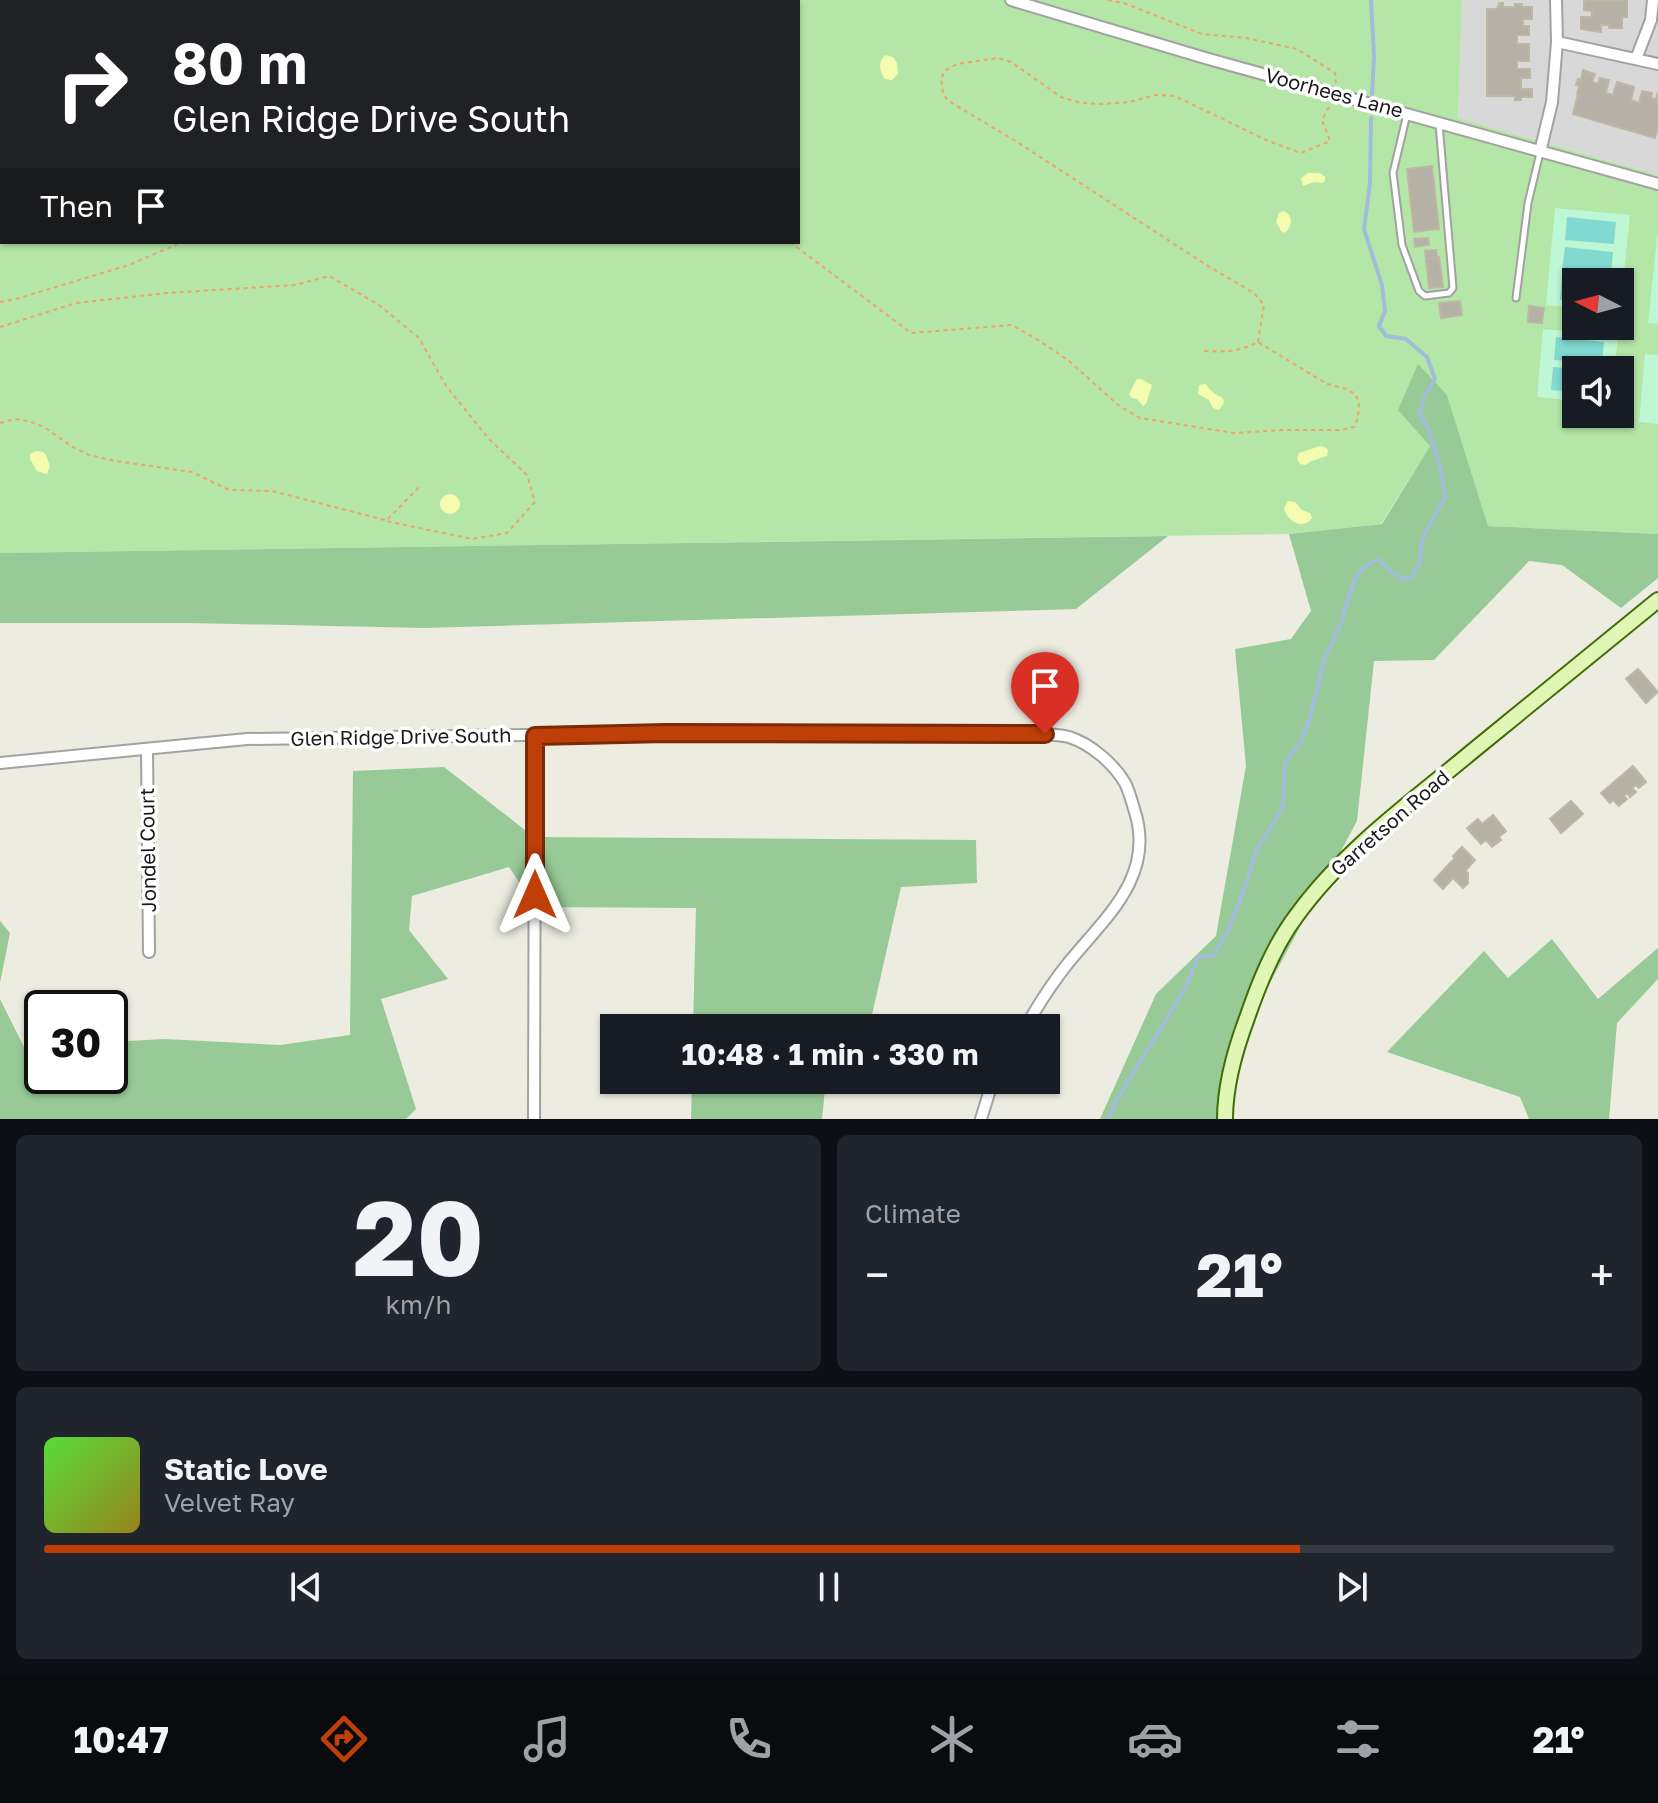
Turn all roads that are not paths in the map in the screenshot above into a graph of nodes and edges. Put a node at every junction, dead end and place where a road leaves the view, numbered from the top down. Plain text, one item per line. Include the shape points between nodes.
1 (1011, 0) edge
2 (1556, 0) edge
3 (1653, 0) edge
4 (1557, 42) junction
5 (1636, 59) junction
6 (1658, 64) edge
7 (1407, 113) junction
8 (1439, 122) junction
9 (1540, 152) junction
10 (1658, 184) edge
11 (1516, 298) dead end
12 (1658, 600) edge
13 (535, 736) junction
14 (147, 749) junction
15 (0, 763) edge
16 (149, 952) dead end
17 (1033, 1014) edge
18 (989, 1094) edge
19 (534, 1119) edge
20 (981, 1119) edge
21 (1225, 1119) edge

1 - 7 street, Voorhees Lane
2 - 4 street
3 - 5 street
4 - 5 street
4 - 9 street via 1552,102
5 - 6 street
7 - 8 street, Voorhees Lane
7 - 8 lane via 1393,173 1402,245 1425,296 1453,288
8 - 9 street, Voorhees Lane
9 - 10 street, Voorhees Lane
9 - 11 lane
12 - 21 street, Garretson Road via 1338,865 1282,938 1258,988 1229,1077
13 - 14 street, Glen Ridge Drive South via 247,739
13 - 17 street, Glen Ridge Drive South via 1045,734 1089,746 1129,791 1140,834 1138,858 1122,899
13 - 19 street
14 - 15 street, Glen Ridge Drive South
14 - 16 street, Jondel Court
18 - 20 street

